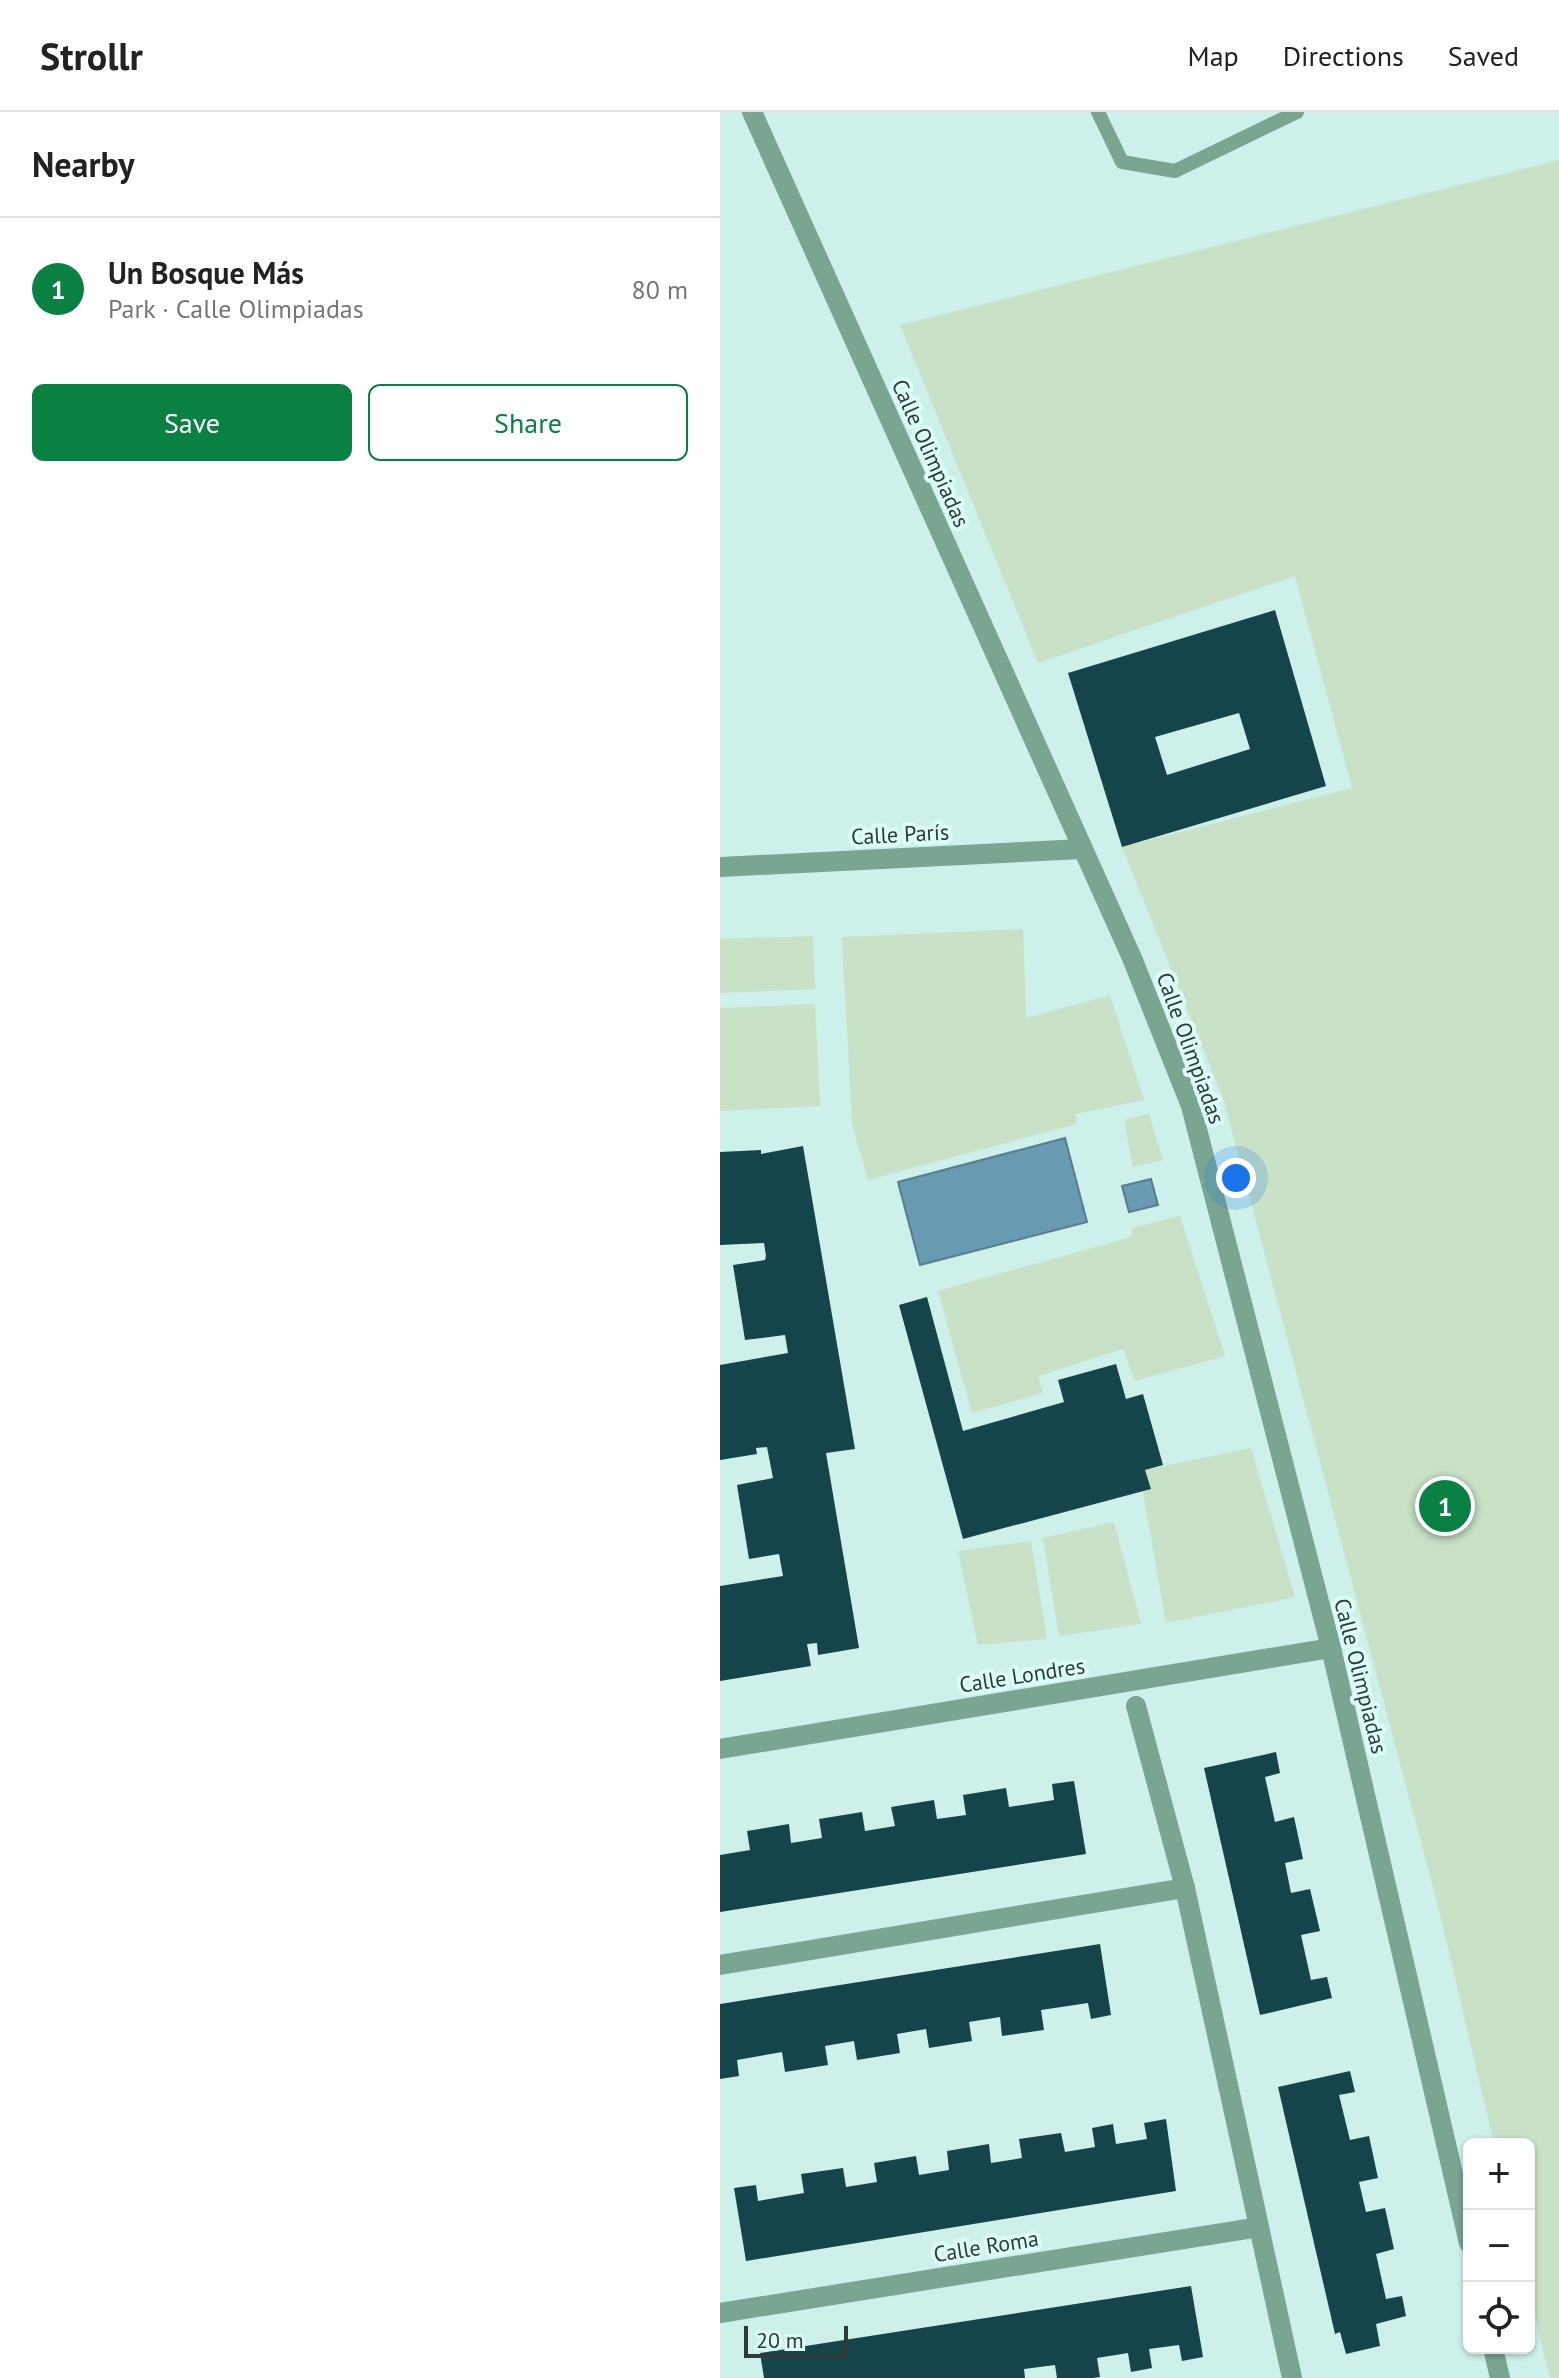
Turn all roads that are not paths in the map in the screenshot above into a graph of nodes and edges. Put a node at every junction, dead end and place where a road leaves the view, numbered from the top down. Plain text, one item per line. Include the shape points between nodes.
1 (752, 112) edge
2 (1098, 112) edge
3 (1297, 112) edge
4 (1082, 849) junction
5 (720, 867) edge
6 (1331, 1648) junction
7 (1136, 1706) dead end
8 (720, 1749) edge
9 (1185, 1888) junction
10 (720, 1965) edge
11 (1463, 2217) edge
12 (1259, 2227) junction
13 (720, 2313) edge
14 (1494, 2354) edge
15 (1292, 2378) edge
16 (1500, 2378) edge

1 - 4 street, Calle Olimpiadas
2 - 3 lane via 1122,162 1175,171
4 - 5 street, Calle París
4 - 6 street, Calle Olimpiadas via 1191,1106
6 - 8 street, Calle Londres
6 - 11 street, Calle Olimpiadas
7 - 9 street
9 - 10 street
9 - 12 street
12 - 13 street, Calle Roma
12 - 15 street
14 - 16 street

